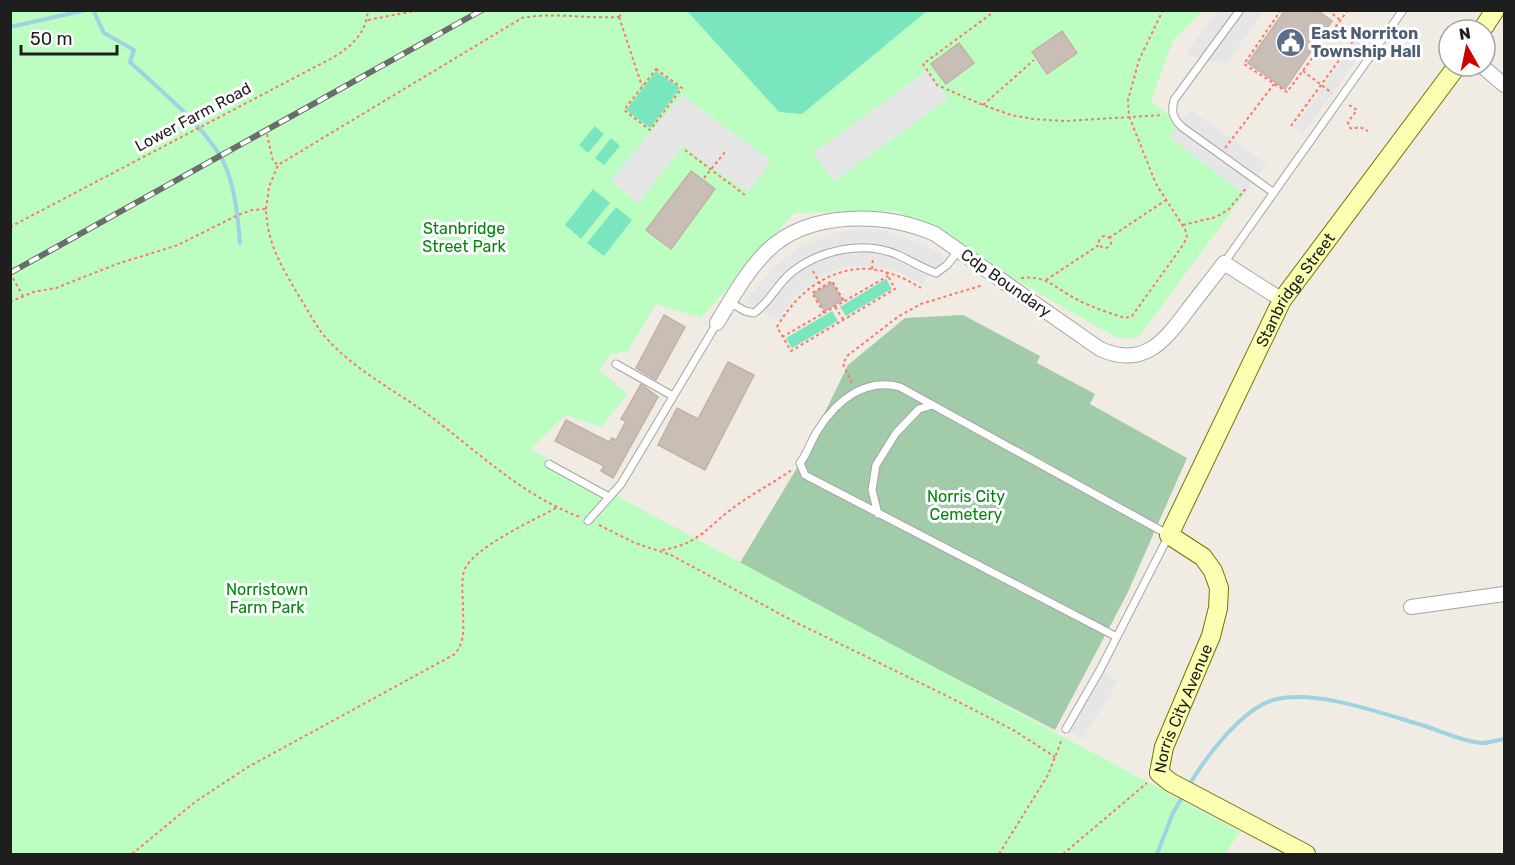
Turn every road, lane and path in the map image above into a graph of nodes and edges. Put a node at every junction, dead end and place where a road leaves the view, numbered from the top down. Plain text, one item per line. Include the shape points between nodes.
1 (368, 10) edge
2 (419, 10) edge
3 (624, 10) edge
4 (1163, 10) edge
5 (1240, 10) edge
6 (1281, 10) edge
7 (1328, 10) edge
8 (1348, 10) edge
9 (1403, 10) edge
10 (991, 14) dead end
11 (619, 17) junction
12 (368, 20) junction
13 (1341, 21) junction
14 (1356, 37) dead end
15 (1034, 60) dead end
16 (1448, 78) edge
17 (1274, 84) junction
18 (642, 86) junction
19 (982, 105) junction
20 (1173, 114) junction
21 (1130, 116) junction
22 (1291, 126) dead end
23 (267, 134) dead end
24 (685, 150) dead end
25 (725, 152) dead end
26 (1220, 155) junction
27 (279, 165) junction
28 (711, 169) junction
29 (704, 178) dead end
30 (1253, 179) junction
31 (1274, 193) junction
32 (745, 195) dead end
33 (1166, 200) junction
34 (266, 209) junction
35 (1183, 225) junction
36 (10, 227) edge
37 (1109, 238) junction
38 (1099, 245) junction
39 (959, 250) junction
40 (808, 262) junction
41 (1224, 262) junction
42 (886, 272) junction
43 (10, 273) edge
44 (888, 276) junction
45 (1015, 276) dead end
46 (1046, 280) junction
47 (819, 282) junction
48 (990, 283) dead end
49 (822, 287) junction
50 (921, 288) dead end
51 (23, 296) junction
52 (1282, 300) junction
53 (844, 301) junction
54 (10, 302) edge
55 (729, 302) junction
56 (835, 307) junction
57 (824, 313) junction
58 (843, 320) junction
59 (717, 323) joint
60 (783, 337) junction
61 (616, 364) dead end
62 (855, 391) junction
63 (673, 396) junction
64 (932, 405) junction
65 (549, 464) dead end
66 (800, 464) junction
67 (609, 497) junction
68 (557, 508) junction
69 (878, 514) junction
70 (588, 520) junction
71 (1169, 535) junction
72 (659, 550) junction
73 (1504, 594) edge
74 (1411, 607) dead end
75 (1117, 637) junction
76 (1066, 729) joint
77 (1056, 757) junction
78 (1164, 777) junction
79 (1300, 853) edge
80 (132, 855) edge
81 (999, 855) edge
82 (1063, 855) edge

1 - 12 path
2 - 12 path
3 - 11 path
4 - 21 path via 1132,82
5 - 20 lane via 1174,100
6 - 17 path via 1244,64
7 - 13 path
8 - 13 path
9 - 31 lane
10 - 19 path via 923,64 938,85
11 - 18 path
11 - 27 path via 522,18
12 - 36 path, Lower Farm Road via 360,36 334,57
13 - 17 path via 1287,92
14 - 22 path
15 - 19 path
16 - 52 street, Stanbridge Street
17 - 26 path
18 - 18 path via 656,69 682,88 650,130 624,110
19 - 21 path via 1033,119
20 - 21 path
20 - 26 lane via 1182,127
21 - 33 path
23 - 27 path via 273,161
24 - 28 path
25 - 28 path
26 - 30 lane
27 - 34 path via 273,173
28 - 29 path
28 - 32 path
30 - 31 lane
30 - 35 path via 1228,210 1216,218
31 - 41 lane
33 - 35 path
33 - 37 path
34 - 51 path via 238,215 178,245
34 - 68 path via 275,254 327,340 506,475
35 - 46 path via 1187,237 1183,245 1132,316 1125,318 1076,299
37 - 38 path via 1102,236
37 - 38 path via 1108,247
38 - 46 path
39 - 40 lane via 936,273 896,254 866,248 838,250
39 - 41 street, Cdp Boundary via 1100,349 1122,356 1144,353 1162,342
39 - 55 street, Cdp Boundary via 935,234 906,224 870,218 833,220 800,231 768,249
40 - 47 path
40 - 55 lane via 790,273 765,306 754,313
41 - 52 street
42 - 44 path
42 - 47 path via 854,269
42 - 50 path
43 - 51 path
44 - 53 path
44 - 58 path via 896,289
45 - 46 path
47 - 49 path
47 - 60 path via 784,315 777,327
48 - 62 path via 921,304 847,356 843,364
49 - 53 path via 832,281
49 - 57 path via 812,293
51 - 54 path
52 - 71 street, Stanbridge Street
53 - 56 path
55 - 59 street, Cdp Boundary
56 - 57 path
56 - 58 path
57 - 60 path
58 - 60 path via 791,351
59 - 63 lane
61 - 63 lane
62 - 64 lane via 878,383 892,385
62 - 66 lane via 817,430
63 - 67 lane via 621,484
64 - 69 lane via 919,409 896,434 876,465 872,490
64 - 71 lane
65 - 67 lane
66 - 69 lane via 805,475
66 - 72 path via 736,505 693,542
67 - 70 lane
68 - 70 path
68 - 80 path via 492,544 469,562 462,582 463,642 455,654 248,767 195,802
69 - 75 lane
70 - 72 path
71 - 75 lane
71 - 78 street, Norris City Avenue via 1203,557 1219,588 1211,636 1164,747
72 - 77 path via 1015,731
73 - 74 street
75 - 76 lane
76 - 77 path
77 - 81 path
78 - 79 street, Norris City Avenue
78 - 82 path

